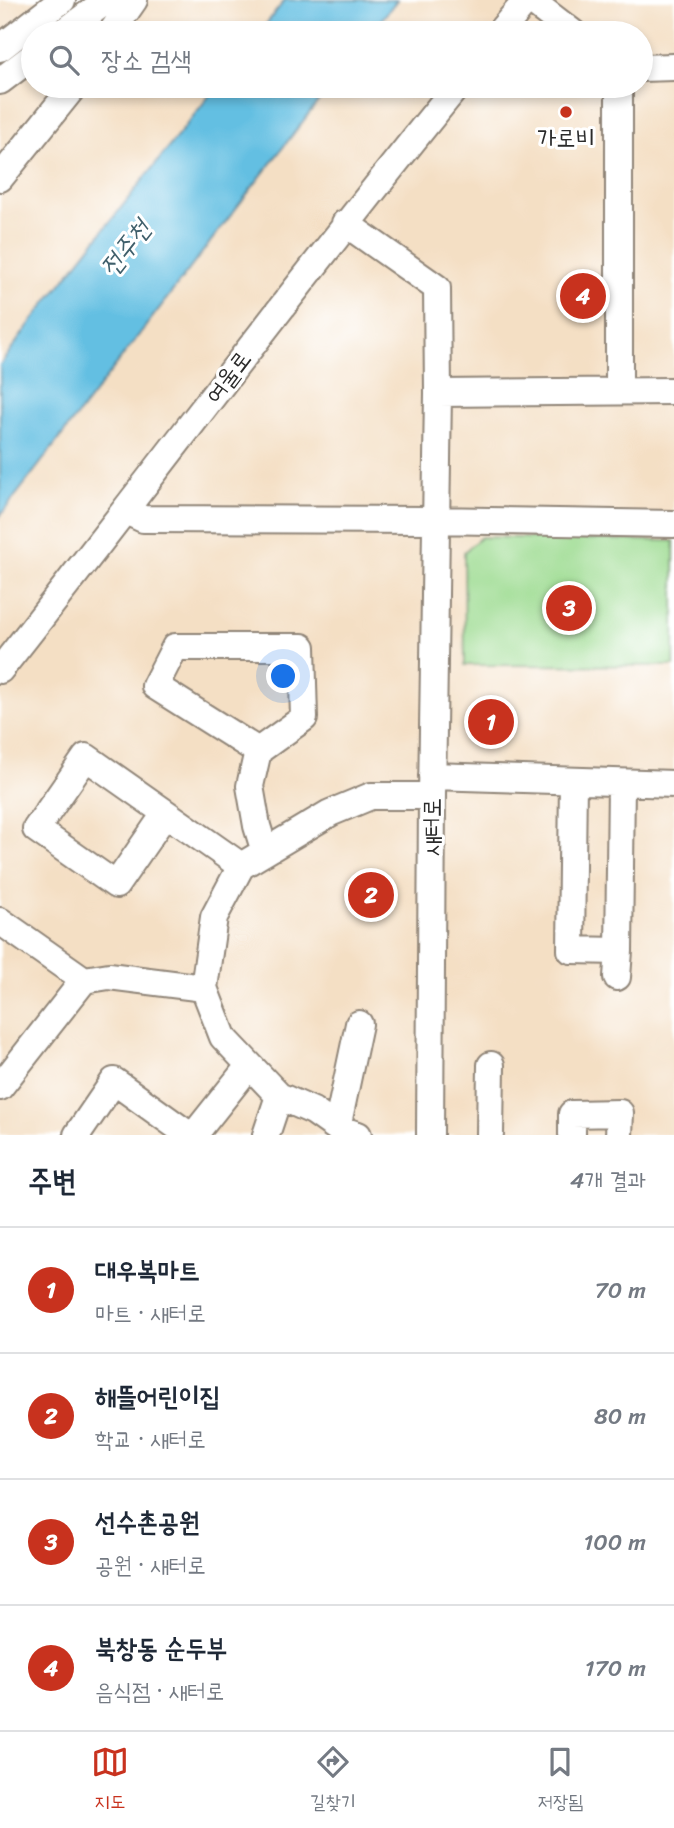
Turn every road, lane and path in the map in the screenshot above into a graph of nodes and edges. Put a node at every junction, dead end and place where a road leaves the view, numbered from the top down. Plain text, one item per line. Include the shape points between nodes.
1 (62, 0) edge
2 (107, 0) edge
3 (134, 0) edge
4 (528, 0) edge
5 (35, 21) edge
6 (79, 21) edge
7 (119, 21) edge
8 (510, 21) edge
9 (557, 21) edge
10 (21, 32) edge
11 (0, 48) edge
12 (21, 65) edge
13 (674, 67) edge
14 (653, 68) edge
15 (653, 80) edge
16 (674, 80) edge
17 (0, 81) edge
18 (64, 98) edge
19 (447, 98) edge
20 (619, 98) edge
21 (0, 177) edge
22 (345, 223) junction
23 (619, 390) junction
24 (674, 391) edge
25 (438, 393) junction
26 (126, 511) junction
27 (435, 520) junction
28 (674, 524) edge
29 (0, 670) edge
30 (258, 751) junction
31 (573, 781) junction
32 (621, 784) junction
33 (674, 784) edge
34 (432, 786) junction
35 (165, 814) junction
36 (265, 852) junction
37 (241, 866) junction
38 (0, 921) edge
39 (619, 951) junction
40 (617, 977) dead end
41 (84, 980) junction
42 (204, 988) junction
43 (359, 1024) dead end
44 (491, 1065) dead end
45 (249, 1066) junction
46 (0, 1087) edge
47 (279, 1096) junction
48 (572, 1114) edge
49 (347, 1131) edge
50 (77, 1135) edge
51 (191, 1135) edge
52 (266, 1135) edge
53 (430, 1135) edge
54 (490, 1135) edge
55 (619, 1135) edge

1 - 5 street
2 - 6 street
3 - 7 street
4 - 8 street
4 - 9 street
10 - 11 street
12 - 17 street
13 - 14 street
15 - 16 street
18 - 21 street
19 - 22 street, 여울로
20 - 23 street
22 - 25 street, 새터로 via 437,288
22 - 26 street, 여울로
23 - 24 street
23 - 25 street
25 - 27 street, 새터로
26 - 27 street via 143,519
26 - 29 street, 여울로
27 - 28 street
27 - 34 street, 새터로
30 - 30 street via 155,686 175,647 302,648 303,718
30 - 36 street via 250,786
31 - 32 street
31 - 34 street
31 - 39 street via 571,950
32 - 33 street
32 - 39 street
34 - 36 street via 371,796 330,813
34 - 53 street, 새터로
35 - 35 street via 86,757 36,829 116,885
35 - 37 street
36 - 37 street
37 - 42 street via 214,917
38 - 41 street
39 - 40 street
41 - 42 street via 109,976
41 - 46 street
42 - 45 street via 223,1037
43 - 49 street
44 - 54 street
45 - 47 street
45 - 51 street
47 - 49 street
47 - 52 street
48 - 55 street via 620,1113
50 - 51 street via 114,1082

